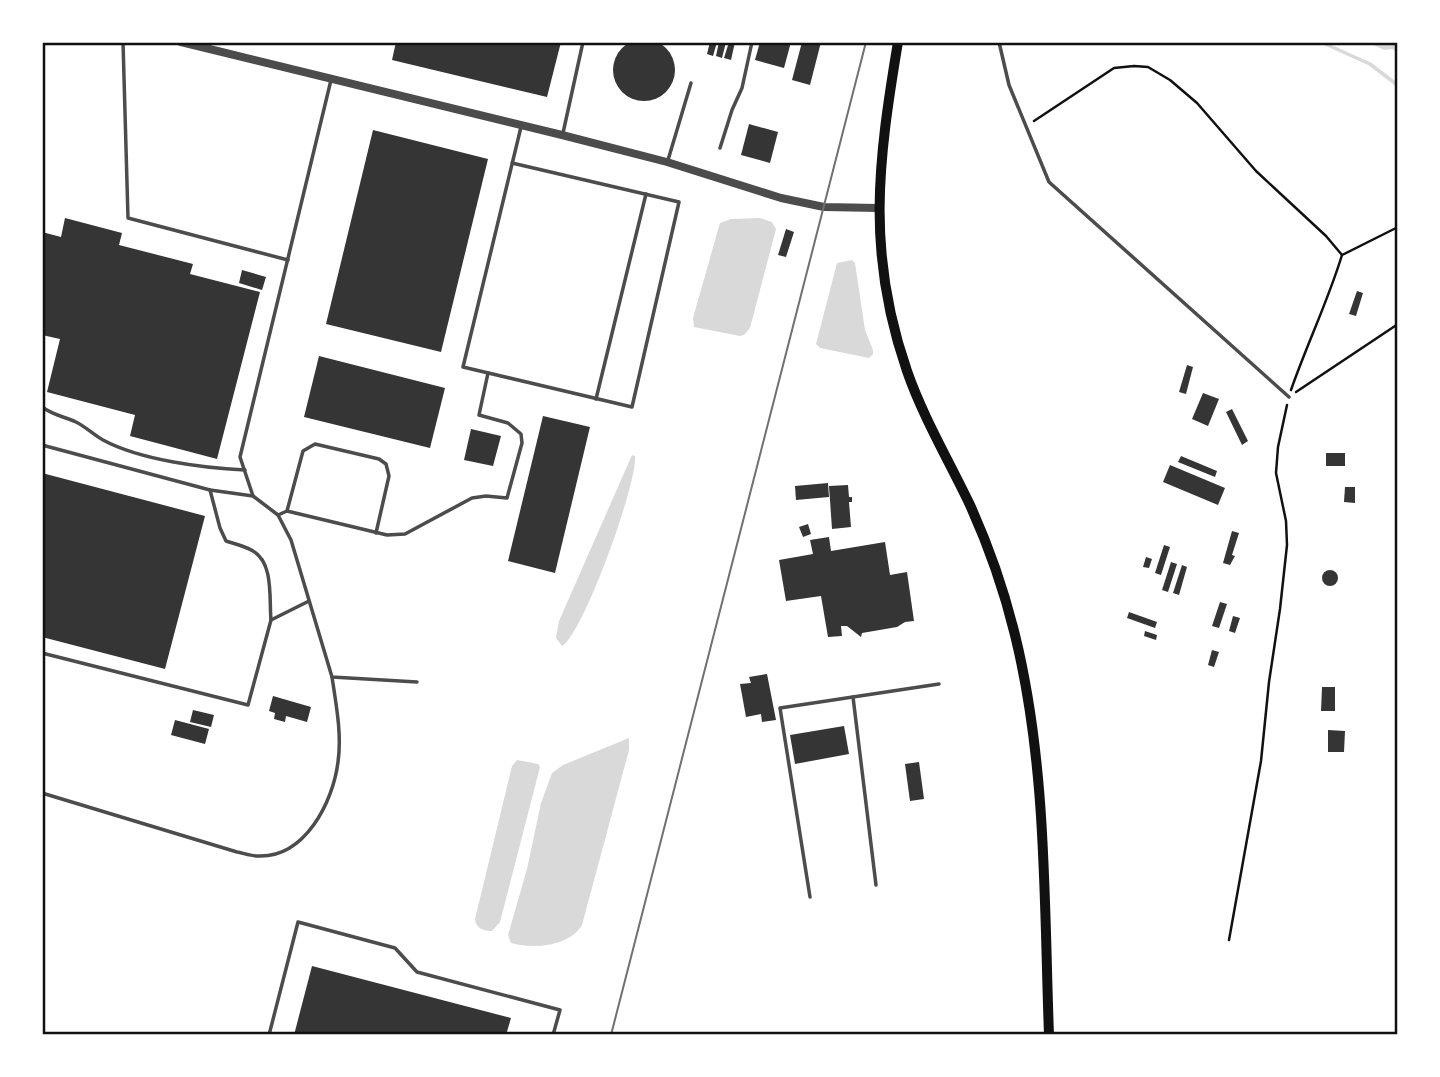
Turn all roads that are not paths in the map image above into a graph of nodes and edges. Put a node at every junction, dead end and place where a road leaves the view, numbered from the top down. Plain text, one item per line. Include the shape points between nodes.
1 (123, 42) edge
2 (181, 42) edge
3 (583, 42) edge
4 (752, 42) edge
5 (898, 42) edge
6 (999, 42) edge
7 (331, 78) junction
8 (691, 83) dead end
9 (521, 125) junction
10 (562, 135) junction
11 (720, 148) dead end
12 (667, 162) junction
13 (512, 163) junction
14 (646, 194) junction
15 (878, 208) junction
16 (288, 260) junction
17 (488, 373) junction
18 (1289, 397) road end
19 (596, 399) junction
20 (42, 407) edge
21 (42, 445) edge
22 (245, 470) junction
23 (210, 490) junction
24 (253, 496) junction
25 (287, 511) junction
26 (278, 515) junction
27 (376, 533) junction
28 (309, 601) junction
29 (271, 620) junction
30 (42, 653) edge
31 (332, 677) junction
32 (417, 682) dead end
33 (939, 684) dead end
34 (853, 697) junction
35 (42, 793) edge
36 (876, 885) dead end
37 (810, 897) dead end
38 (269, 1035) edge
39 (553, 1035) edge
40 (1049, 1035) edge

1 - 16 lane via 128,218
2 - 7 street
3 - 10 lane
4 - 11 lane via 742,88
5 - 15 main road via 882,144
6 - 18 lane via 1009,85 1049,182
7 - 9 street
7 - 16 lane
8 - 12 lane
9 - 10 street
9 - 13 lane
10 - 12 street
12 - 15 street via 801,203
13 - 14 lane
13 - 17 lane via 463,367
14 - 19 lane
14 - 19 lane via 678,202 632,407
15 - 40 main road via 888,303 907,372 985,540 1023,668 1037,766
16 - 22 lane via 240,457
17 - 19 lane
17 - 27 lane via 478,415 508,423 521,434 507,498 472,498 405,534
20 - 22 lane via 105,441 146,455
21 - 23 lane
22 - 24 lane
23 - 24 lane
23 - 29 lane via 226,541 252,550 266,566
24 - 26 lane
25 - 26 lane
25 - 27 lane
25 - 27 lane via 303,451 309,446 379,459 389,476
26 - 28 lane via 291,540
28 - 29 lane
28 - 31 lane
29 - 30 lane via 248,705
31 - 32 lane
31 - 35 lane via 340,741 331,790 306,837 281,851 259,857 237,852
33 - 34 lane
34 - 36 lane
34 - 37 lane via 780,708
38 - 39 lane via 298,922 395,948 417,972 559,1010

